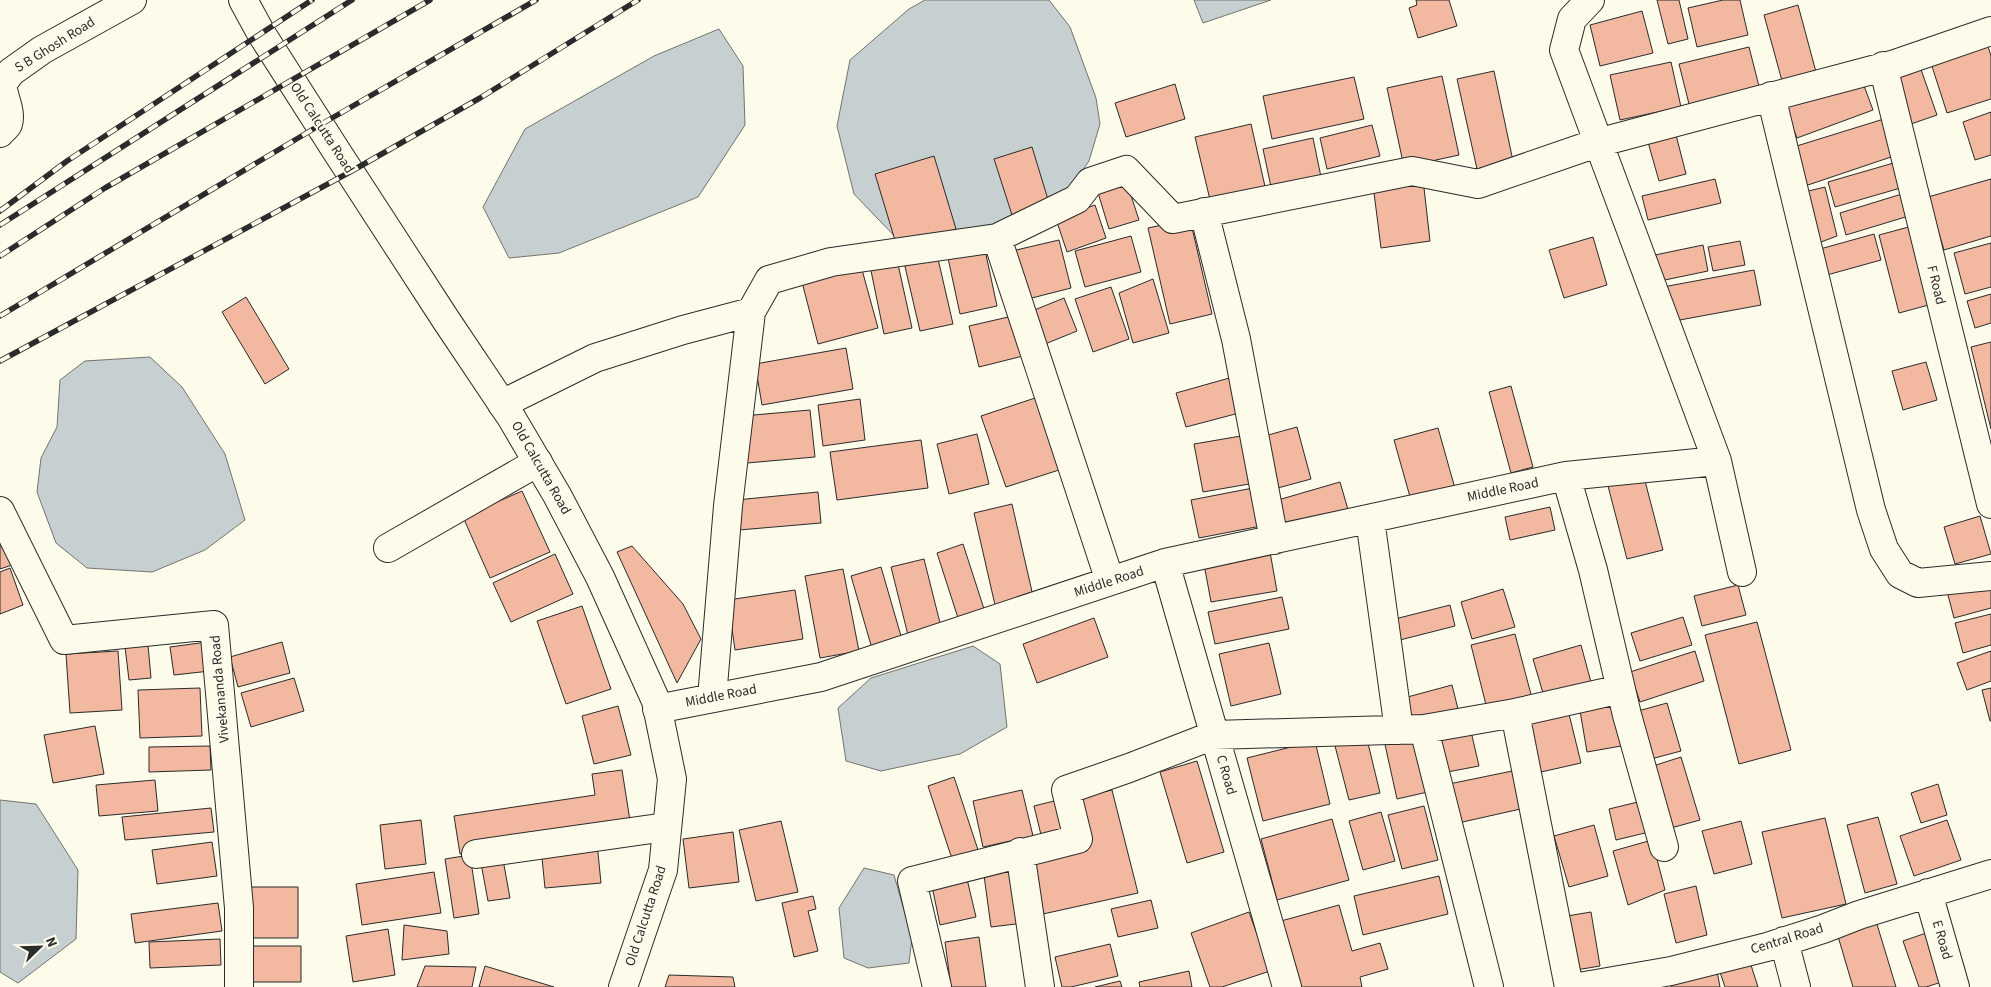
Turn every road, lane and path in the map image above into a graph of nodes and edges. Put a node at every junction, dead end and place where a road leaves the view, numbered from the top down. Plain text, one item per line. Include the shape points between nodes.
1 (132, 0) edge
2 (243, 0) edge
3 (1590, 0) edge
4 (1991, 31) edge
5 (12, 58) edge
6 (1883, 66) junction
7 (1771, 96) junction
8 (0, 133) edge
9 (1597, 143) junction
10 (1204, 212) junction
11 (997, 238) junction
12 (751, 312) junction
13 (502, 404) junction
14 (1717, 461) junction
15 (538, 462) junction
16 (1566, 476) junction
17 (1991, 504) edge
18 (0, 511) edge
19 (1370, 518) junction
20 (1274, 540) junction
21 (388, 548) dead end
22 (1165, 563) junction
23 (1742, 572) dead end
24 (1991, 576) edge
25 (1110, 581) junction
26 (1621, 689) junction
27 (712, 698) junction
28 (657, 708) junction
29 (1515, 713) junction
30 (1412, 730) junction
31 (1214, 735) junction
32 (666, 827) junction
33 (1664, 846) dead end
34 (1020, 852) junction
35 (476, 854) dead end
36 (1991, 874) edge
37 (1928, 893) junction
38 (1784, 941) junction
39 (239, 987) edge
40 (623, 987) edge
41 (937, 987) edge
42 (1040, 987) edge
43 (1287, 987) edge
44 (1488, 987) edge
45 (1569, 987) edge
46 (1579, 987) edge
47 (1796, 987) edge
48 (1955, 987) edge

1 - 5 street, S B Ghosh Road via 60,39
2 - 13 street, Old Calcutta Road via 277,58
3 - 9 street via 1572,19 1564,50
4 - 6 street
5 - 8 street, S B Ghosh Road via 12,72 2,84 8,124
6 - 7 street
6 - 17 street, F Road
7 - 9 street
7 - 24 street via 1871,510 1884,550 1900,574 1918,583
9 - 10 street via 1478,184 1412,171
9 - 14 street
10 - 11 street via 1173,218 1126,170 1090,182 1077,199
10 - 20 street via 1236,339
11 - 12 street via 831,262 768,280
11 - 25 street
12 - 13 street via 595,358
12 - 27 street via 728,506
13 - 15 street, Old Calcutta Road
14 - 16 street, Middle Road
14 - 23 street
15 - 21 street
15 - 28 street, Old Calcutta Road via 600,577
16 - 19 street, Middle Road
16 - 26 street via 1593,570
18 - 39 street, Vivekananda Road via 64,640 214,625 240,908
19 - 20 street, Middle Road
19 - 30 street
20 - 22 street, Middle Road
22 - 25 street, Middle Road
22 - 31 street, C Road
25 - 27 street, Middle Road via 821,677
26 - 29 street
26 - 33 street
27 - 28 street, Middle Road
28 - 32 street, Old Calcutta Road via 672,779
29 - 30 street
29 - 45 street
30 - 31 street
30 - 44 street
31 - 34 street via 1066,790 1078,839
31 - 43 street, C Road
32 - 35 street
32 - 40 street, Old Calcutta Road via 663,870
34 - 41 street via 912,881
34 - 42 street
36 - 37 street, Central Road
37 - 38 street, Central Road
37 - 48 street, E Road
38 - 46 street, Central Road via 1671,971
38 - 47 street

